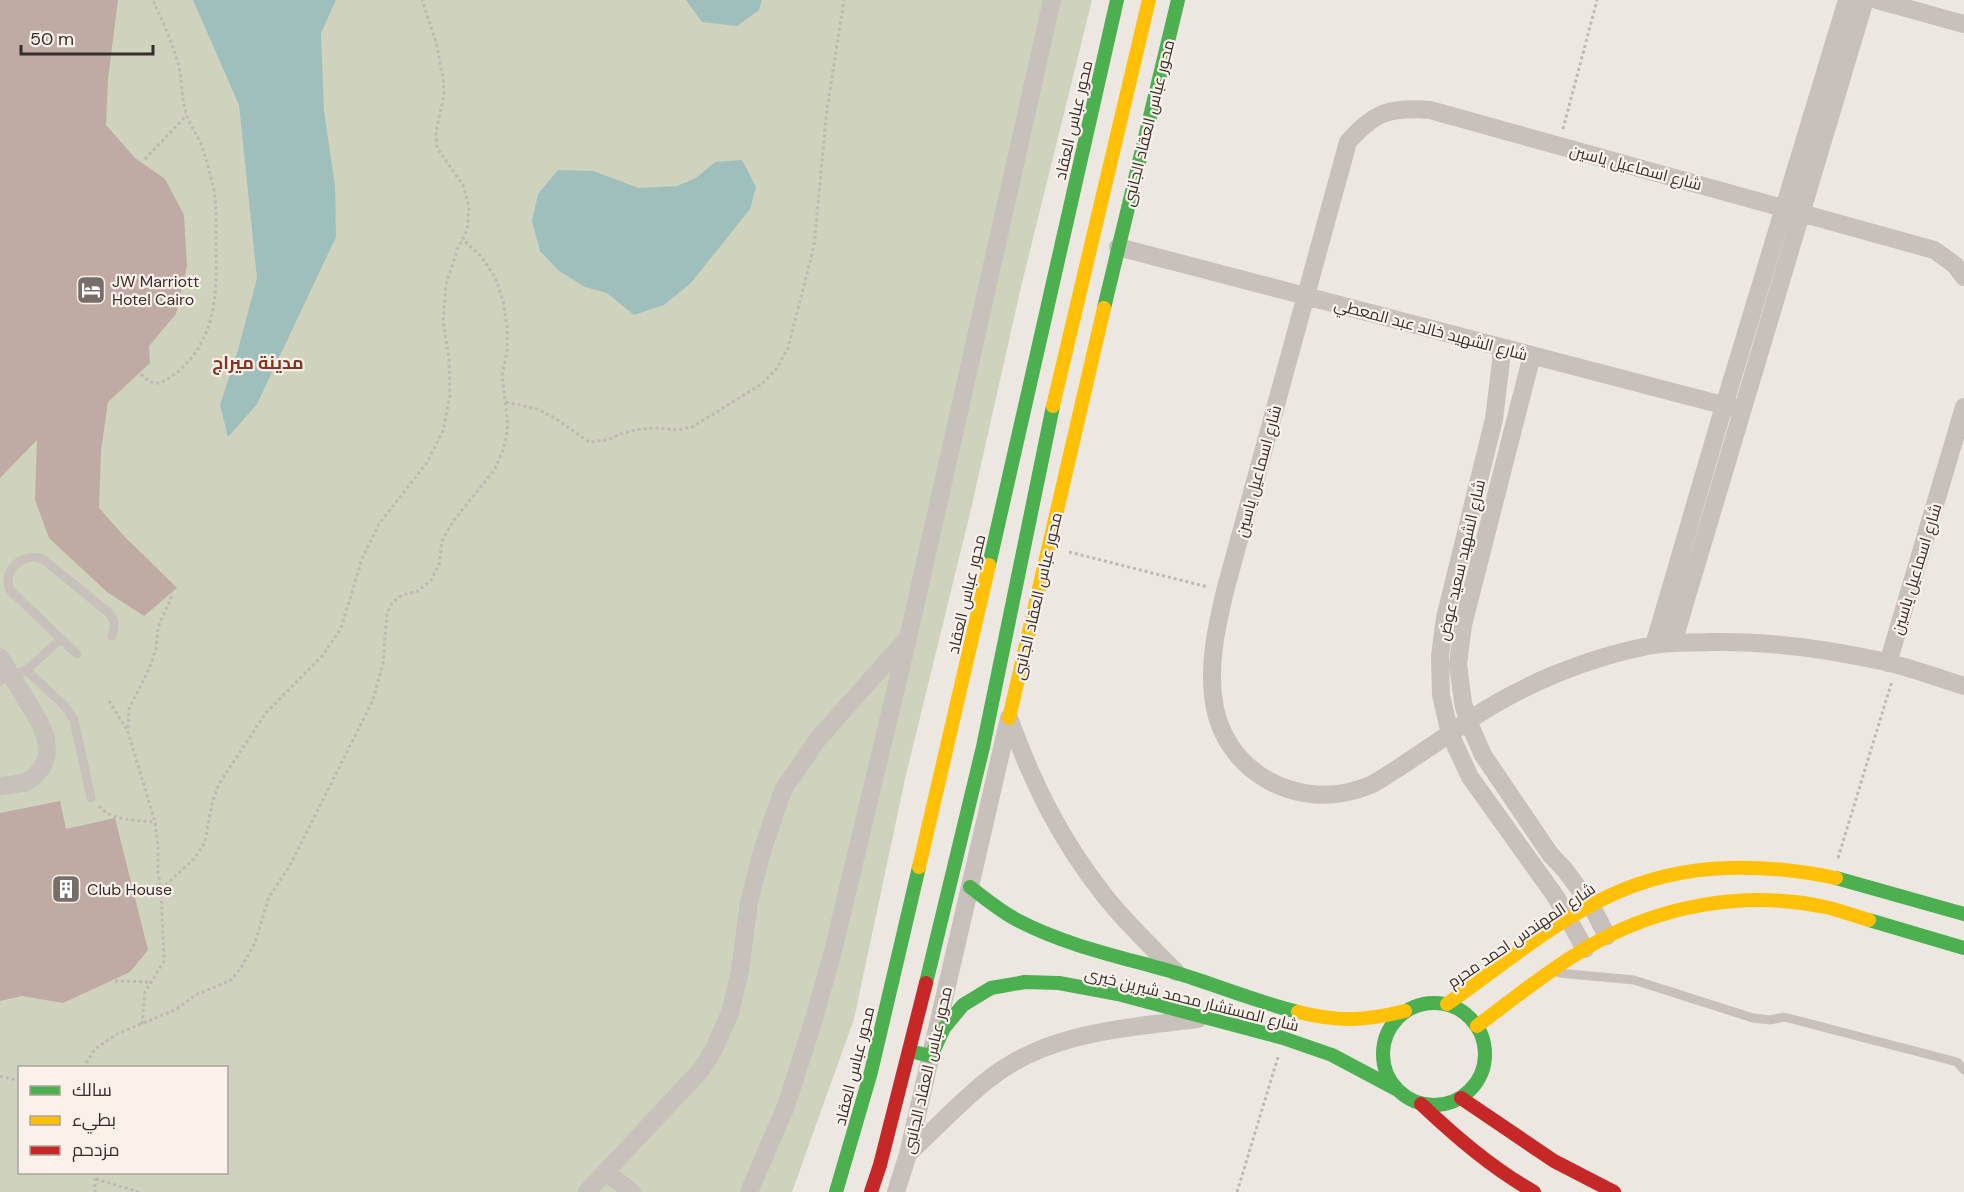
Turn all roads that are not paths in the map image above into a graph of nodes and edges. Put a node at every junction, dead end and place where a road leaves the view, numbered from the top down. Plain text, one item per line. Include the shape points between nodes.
1 (1052, 0) edge
2 (1117, 0) edge
3 (1149, 0) edge
4 (1847, 0) edge
5 (1865, 0) edge
6 (1877, 0) edge
7 (1179, 1) edge
8 (1964, 24) edge
9 (1117, 133) junction
10 (1144, 139) junction
11 (1793, 210) junction
12 (1118, 247) junction
13 (1964, 277) edge
14 (1305, 296) junction
15 (1501, 347) junction
16 (1532, 356) junction
17 (1063, 366) junction
18 (1033, 376) junction
19 (1724, 406) junction
20 (1964, 407) edge
21 (1744, 411) junction
22 (1019, 438) junction
23 (1044, 449) junction
24 (1687, 531) junction
25 (1706, 536) junction
26 (112, 636) dead end
27 (908, 638) junction
28 (61, 639) junction
29 (1673, 643) junction
30 (1654, 645) junction
31 (77, 654) dead end
32 (0, 657) edge
33 (1892, 664) junction
34 (12, 676) edge
35 (1964, 686) edge
36 (1009, 718) junction
37 (1468, 721) junction
38 (1450, 734) junction
39 (0, 786) edge
40 (972, 796) junction
41 (91, 798) road end
42 (990, 799) junction
43 (970, 887) junction
44 (1591, 905) junction
45 (1964, 914) edge
46 (1569, 919) junction
47 (1607, 936) junction
48 (1964, 948) edge
49 (1585, 949) junction
50 (1549, 972) junction
51 (1177, 973) junction
52 (1447, 1004) junction
53 (1405, 1011) junction
54 (1207, 1018) junction
55 (1477, 1026) junction
56 (909, 1051) junction
57 (931, 1056) junction
58 (1964, 1070) edge
59 (1396, 1089) junction
60 (1461, 1098) junction
61 (1421, 1104) junction
62 (908, 1154) junction
63 (607, 1173) junction
64 (587, 1192) edge
65 (632, 1192) edge
66 (748, 1192) edge
67 (836, 1192) edge
68 (871, 1192) edge
69 (896, 1192) edge
70 (1534, 1192) edge
71 (1614, 1192) edge

1 - 27 street
2 - 18 street, محور عباس العقاد
3 - 9 street
4 - 11 street
5 - 11 street
6 - 8 street
7 - 10 street, محور عباس العقاد الجانبى
9 - 10 street
9 - 17 street
10 - 12 street, محور عباس العقاد الجانبى
11 - 13 street, شارع اسماعيل ياسين via 1934,250
11 - 14 street, شارع اسماعيل ياسين via 1430,110 1407,108 1384,113 1364,125 1348,142
11 - 19 street
11 - 21 street
12 - 14 street, شارع الشهيد خالد عبد المعطي
12 - 36 street, محور عباس العقاد الجانبى
14 - 15 street, شارع الشهيد خالد عبد المعطي
14 - 38 street, شارع اسماعيل ياسين via 1213,645 1213,698 1220,727 1235,753 1256,774 1282,788 1311,795 1341,795 1370,786
15 - 16 street, شارع الشهيد خالد عبد المعطي
15 - 38 street, شارع الشهيد سعيد عوض via 1494,419 1445,618 1440,656 1441,695
16 - 19 street, شارع الشهيد خالد عبد المعطي
16 - 37 street, شارع الشهيد سعيد عوض via 1463,625 1458,664
17 - 18 street via 1053,369 1043,381
17 - 23 street
18 - 22 street, محور عباس العقاد
19 - 21 street, شارع الشهيد خالد عبد المعطي
19 - 24 street
20 - 33 street, شارع اسماعيل ياسين
21 - 25 street
22 - 23 street via 1035,435
22 - 67 street, محور عباس العقاد via 871,1072
23 - 40 street
24 - 25 street
24 - 30 street
25 - 29 street
26 - 28 lane via 115,622 108,612 44,560 37,556 23,559 10,571 10,590
27 - 63 street via 818,739 783,790 749,903 741,971 714,1051
27 - 66 street via 814,1019 786,1106
28 - 31 lane
28 - 34 lane
29 - 30 street, شارع اسماعيل ياسين
29 - 33 street, شارع اسماعيل ياسين via 1745,642 1817,648
30 - 37 street, شارع اسماعيل ياسين via 1570,669 1530,686
32 - 34 street
33 - 35 street, شارع اسماعيل ياسين
34 - 39 street via 46,738 46,754 35,776 24,783
34 - 41 lane via 65,706 74,720
36 - 42 street, محور عباس العقاد الجانبى
36 - 51 street via 1048,812 1075,856 1105,896
37 - 38 street, شارع اسماعيل ياسين
37 - 44 street, شارع الشهيد سعيد عوض via 1484,755 1523,815
38 - 46 street, شارع الشهيد سعيد عوض via 1470,777
40 - 42 street
40 - 56 street
42 - 43 street, محور عباس العقاد الجانبى
43 - 51 street, شارع المستشار محمد شيرين خيرى via 1006,914 1066,942
43 - 57 street, محور عباس العقاد الجانبى
44 - 45 street, شارع المهندس احمد محرم via 1661,877 1737,865 1813,872
44 - 46 street, شارع المهندس احمد محرم
44 - 47 street, شارع الشهيد سعيد عوض
46 - 49 street, شارع الشهيد سعيد عوض
46 - 52 street, شارع المهندس احمد محرم
47 - 48 street via 1674,911 1765,900 1826,908
47 - 49 street
49 - 50 street
50 - 55 street
50 - 58 lane via 1634,980 1753,1018 1784,1017 1957,1062
51 - 53 street, شارع المستشار محمد شيرين خيرى via 1303,1014 1334,1020 1362,1021
52 - 53 street via 1418,1005
52 - 55 street via 1469,1016
53 - 59 street via 1394,1021 1382,1048 1383,1063
54 - 57 street, شارع المستشار محمد شيرين خيرى via 1118,994 1059,983 1025,982 992,988 963,1005 944,1028
54 - 59 street, شارع المستشار محمد شيرين خيرى via 1332,1055
54 - 62 street via 1117,1029 1040,1048 986,1081
55 - 60 street via 1483,1038 1484,1065 1480,1078
56 - 57 street
56 - 68 street
57 - 62 street, محور عباس العقاد الجانبى
59 - 61 street
60 - 61 street via 1435,1106
60 - 71 street via 1554,1162
61 - 70 street via 1493,1167
62 - 69 street, محور عباس العقاد الجانبى
63 - 64 street
63 - 65 street

